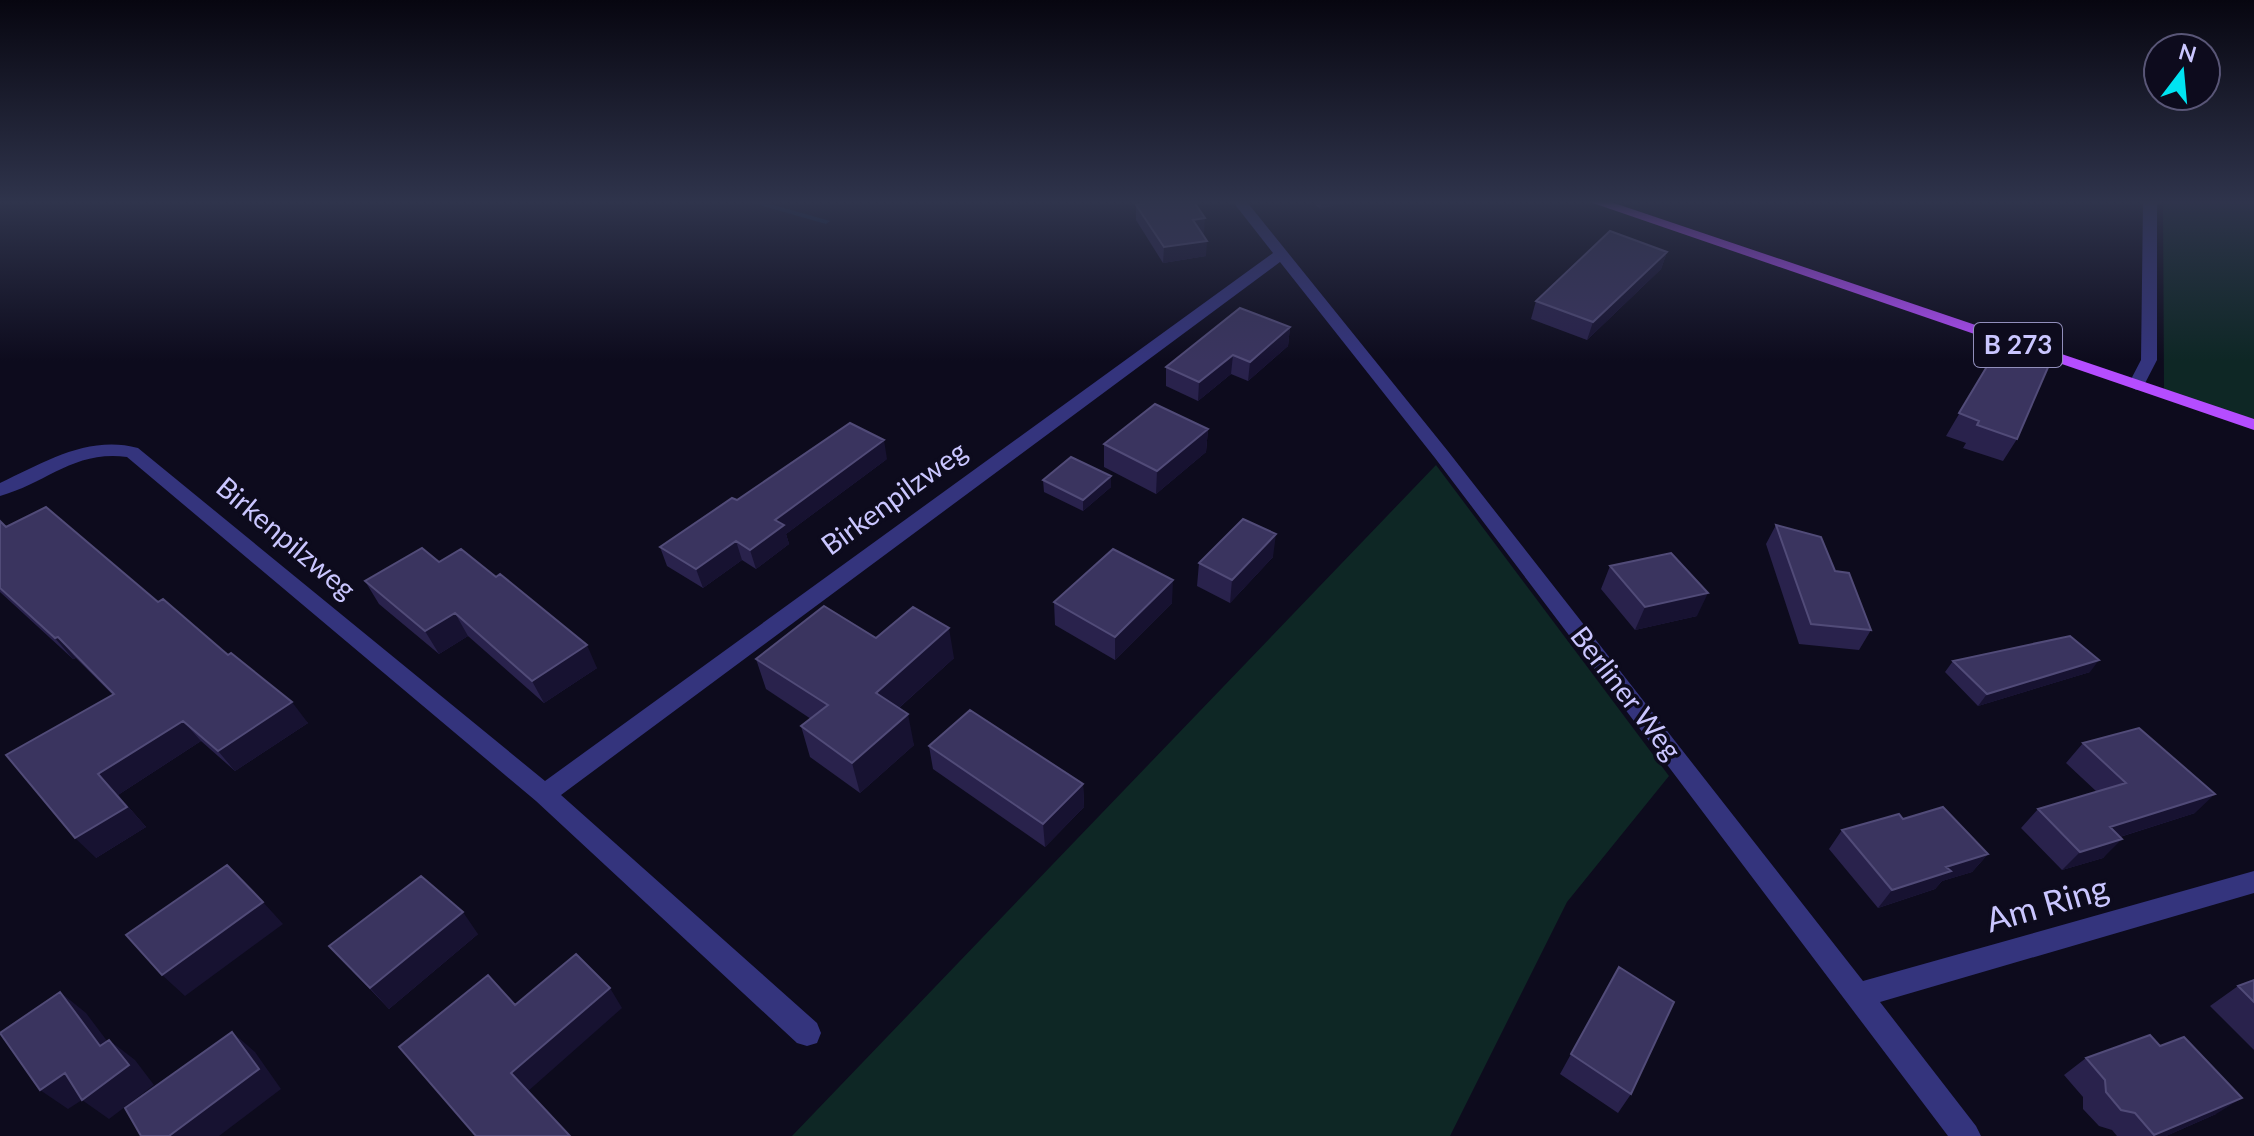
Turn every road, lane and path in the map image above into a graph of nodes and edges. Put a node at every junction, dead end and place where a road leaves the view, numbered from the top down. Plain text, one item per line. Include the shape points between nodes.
1 (1280, 255) edge
2 (1282, 255) edge
3 (1753, 255) edge
4 (2150, 255) edge
5 (2136, 385) junction
6 (2254, 425) edge
7 (0, 490) edge
8 (544, 794) junction
9 (2254, 882) edge
10 (1859, 995) junction
11 (807, 1033) dead end
12 (1966, 1136) edge

1 - 8 street, Birkenpilzweg
2 - 10 street, Berliner Weg
3 - 5 main road, B 273
4 - 5 street via 2149,360
5 - 6 main road, B 273
7 - 8 street, Birkenpilzweg via 102,448 132,452
8 - 11 street, Birkenpilzweg
9 - 10 street, Am Ring
10 - 12 street, Berliner Weg

